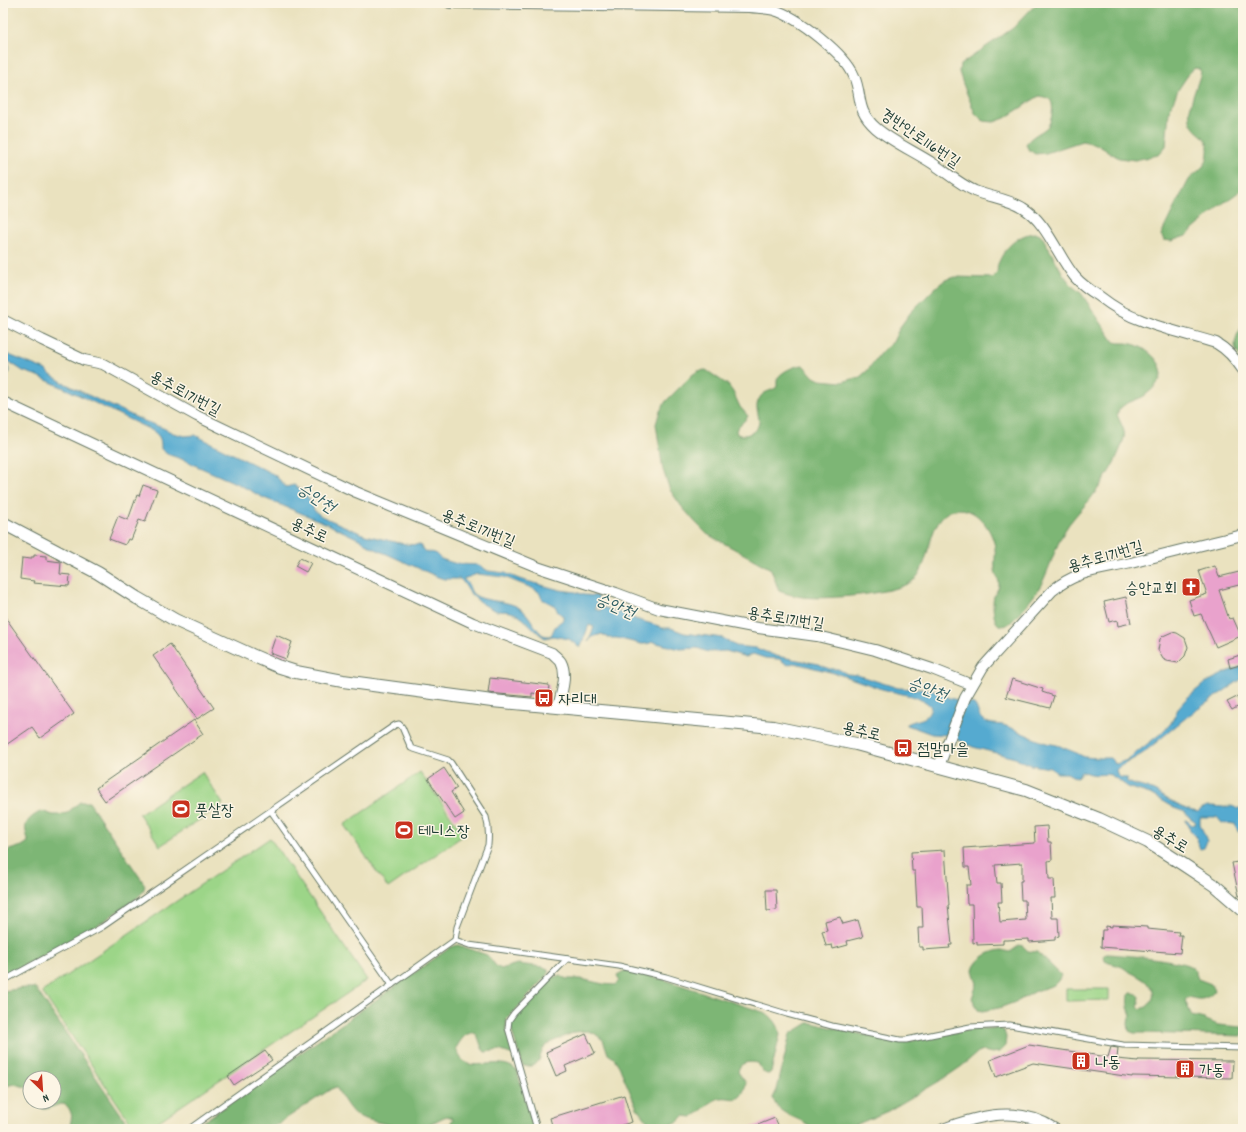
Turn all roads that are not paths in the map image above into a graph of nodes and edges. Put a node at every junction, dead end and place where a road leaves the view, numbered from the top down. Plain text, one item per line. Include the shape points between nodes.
1 (450, 3) edge
2 (3, 320) edge
3 (1243, 370) edge
4 (3, 402) edge
5 (3, 523) edge
6 (1243, 535) edge
7 (972, 685) junction
8 (558, 708) junction
9 (939, 766) junction
10 (271, 811) junction
11 (1243, 910) edge
12 (455, 940) junction
13 (567, 959) junction
14 (3, 981) edge
15 (392, 985) junction
16 (1243, 1048) edge
17 (188, 1129) edge
18 (537, 1129) edge
19 (943, 1129) edge
20 (1055, 1129) edge

1 - 3 street, 경반안로116번길 via 750,7 775,10 811,31 850,67 855,78 859,103 869,121 877,129 967,187 1027,211 1042,227 1070,271 1104,300 1140,320 1216,343 1227,349
2 - 7 street, 용추로171번길 via 84,360 103,364 197,416 356,492 540,568 659,608 758,628 817,636 875,650
4 - 8 street, 용추로 via 473,623 552,653 564,669
5 - 8 street, 용추로 via 98,573 175,620 277,666 344,681
6 - 7 street, 용추로171번길 via 1074,576 1052,591 983,667
7 - 9 street, 용추로171번길
8 - 9 street, 용추로 via 773,728 856,744
9 - 11 street, 용추로 via 1026,790 1148,842 1184,864
10 - 12 lane via 399,724 411,748 451,762 488,822 488,845 460,917
10 - 14 lane via 102,927
10 - 15 lane
12 - 13 lane via 469,945
12 - 15 lane
13 - 16 lane via 619,966 832,1026 900,1040 970,1027 1010,1025 1123,1045
13 - 18 lane via 509,1020 508,1028
15 - 17 lane
19 - 20 street via 980,1116 995,1114 1026,1117

